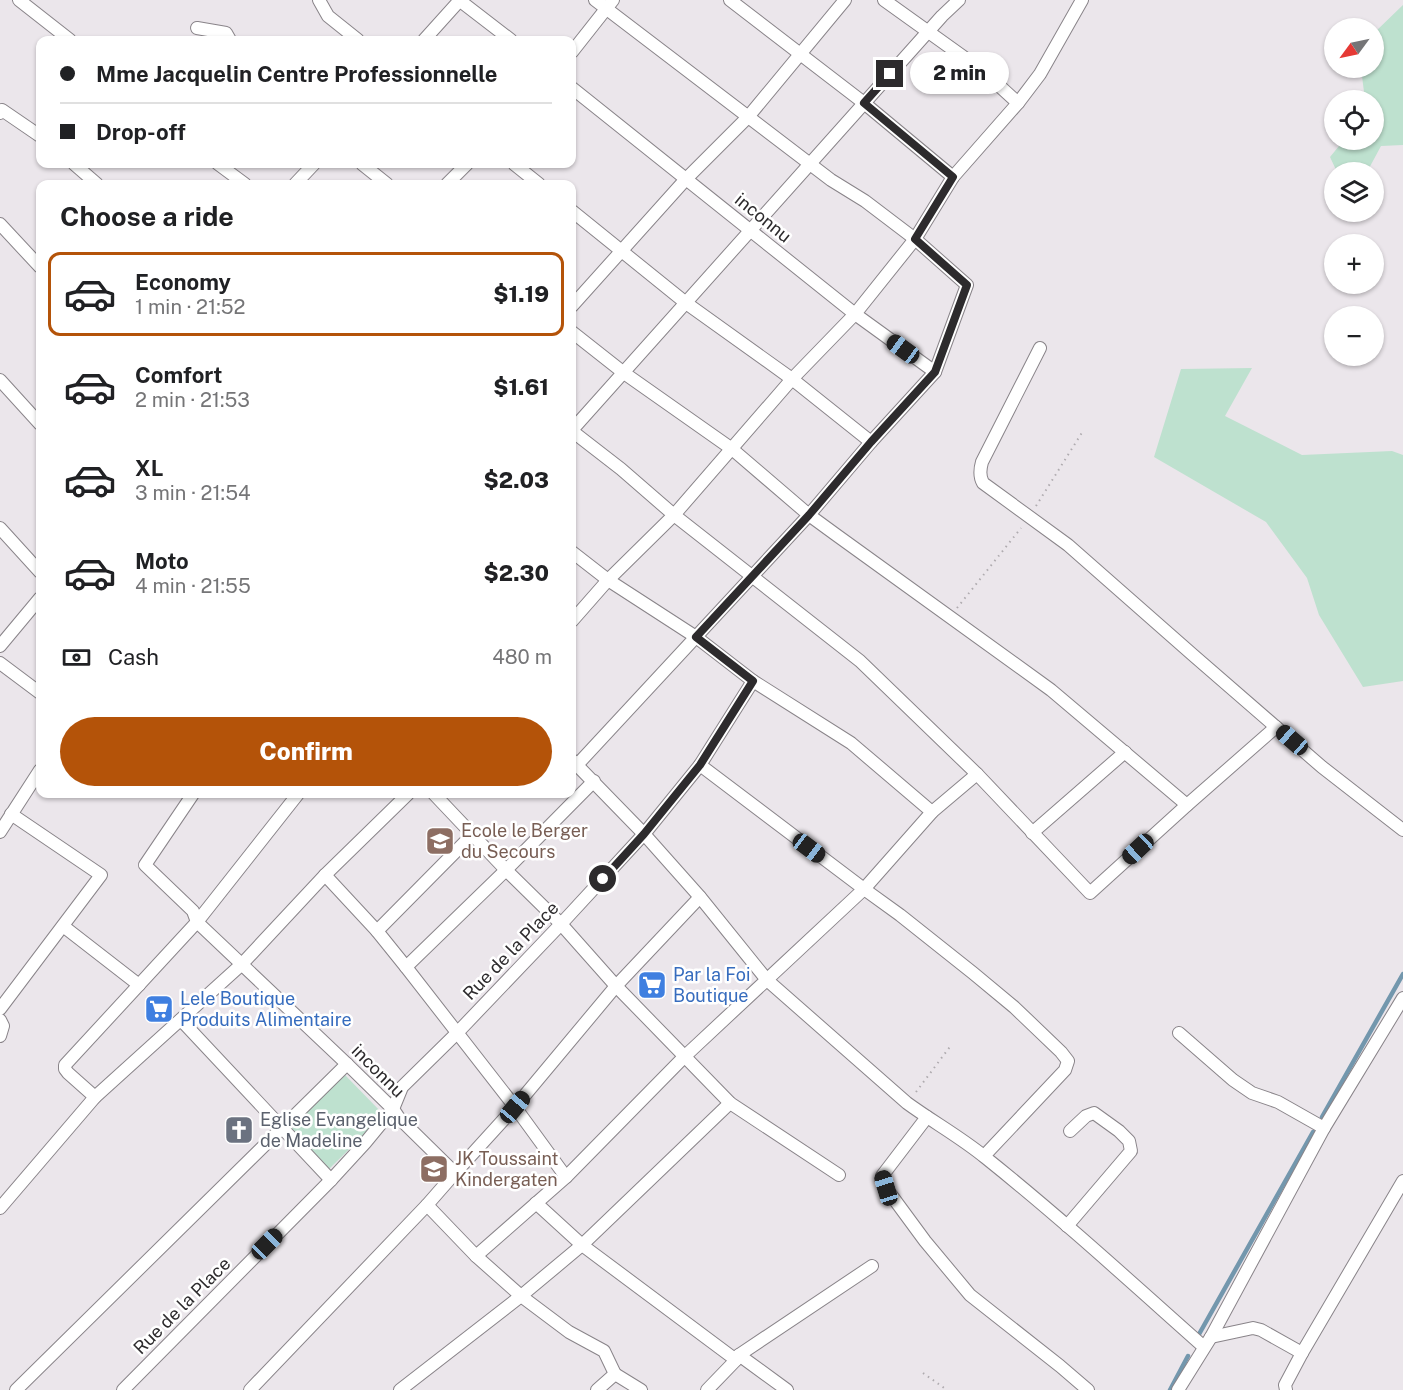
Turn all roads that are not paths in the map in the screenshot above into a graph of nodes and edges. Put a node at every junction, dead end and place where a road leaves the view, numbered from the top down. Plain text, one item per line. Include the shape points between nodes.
1 (19, 0) edge
2 (319, 0) edge
3 (460, 0) edge
4 (595, 0) edge
5 (730, 0) edge
6 (845, 0) edge
7 (884, 0) edge
8 (959, 0) edge
9 (1082, 0) edge
10 (610, 4) edge
11 (197, 28) dead end
12 (928, 32) junction
13 (65, 36) edge
14 (228, 36) edge
15 (353, 36) edge
16 (428, 36) edge
17 (506, 36) edge
18 (576, 47) edge
19 (799, 53) junction
20 (576, 91) edge
21 (864, 103) junction
22 (1018, 103) junction
23 (0, 112) edge
24 (748, 117) junction
25 (36, 133) edge
26 (810, 164) junction
27 (79, 168) edge
28 (223, 168) edge
29 (310, 168) edge
30 (367, 168) edge
31 (463, 168) edge
32 (519, 168) edge
33 (953, 177) junction
34 (686, 179) junction
35 (92, 180) edge
36 (240, 180) edge
37 (300, 180) edge
38 (382, 180) edge
39 (451, 180) edge
40 (534, 180) edge
41 (576, 214) edge
42 (0, 224) edge
43 (751, 231) junction
44 (915, 239) junction
45 (621, 251) junction
46 (36, 263) edge
47 (576, 302) edge
48 (686, 303) junction
49 (855, 314) junction
50 (576, 335) edge
51 (1040, 348) dead end
52 (935, 372) junction
53 (624, 373) junction
54 (792, 379) junction
55 (0, 380) edge
56 (36, 420) edge
57 (576, 427) edge
58 (576, 434) edge
59 (871, 442) junction
60 (732, 449) junction
61 (674, 515) junction
62 (809, 515) junction
63 (0, 528) edge
64 (576, 555) edge
65 (36, 568) edge
66 (753, 576) junction
67 (608, 580) junction
68 (36, 603) edge
69 (576, 616) edge
70 (696, 637) junction
71 (0, 646) edge
72 (0, 663) edge
73 (753, 681) junction
74 (36, 690) edge
75 (1276, 727) junction
76 (1125, 752) junction
77 (576, 760) edge
78 (576, 764) edge
79 (700, 765) junction
80 (977, 774) junction
81 (36, 776) edge
82 (594, 781) junction
83 (187, 798) edge
84 (295, 798) edge
85 (404, 798) edge
86 (438, 798) edge
87 (1187, 805) junction
88 (932, 813) junction
89 (11, 814) junction
90 (1403, 830) edge
91 (0, 832) edge
92 (1032, 833) junction
93 (644, 834) junction
94 (472, 836) junction
95 (506, 870) junction
96 (325, 875) junction
97 (864, 889) junction
98 (700, 897) junction
99 (195, 916) junction
100 (561, 924) junction
101 (63, 926) junction
102 (376, 931) junction
103 (242, 964) junction
104 (406, 967) junction
105 (768, 980) junction
106 (139, 985) junction
107 (616, 986) junction
108 (1403, 998) edge
109 (0, 1009) edge
110 (0, 1020) edge
111 (181, 1020) junction
112 (1179, 1032) dead end
113 (457, 1033) junction
114 (0, 1036) edge
115 (684, 1057) junction
116 (347, 1064) junction
117 (95, 1097) junction
118 (730, 1103) junction
119 (515, 1107) junction
120 (393, 1109) junction
121 (927, 1117) junction
122 (283, 1128) junction
123 (1324, 1128) junction
124 (1070, 1131) dead end
125 (984, 1156) junction
126 (455, 1173) junction
127 (838, 1175) dead end
128 (566, 1177) junction
129 (331, 1180) junction
130 (1403, 1181) edge
131 (536, 1203) junction
132 (427, 1205) junction
133 (0, 1208) edge
134 (1067, 1226) junction
135 (582, 1245) junction
136 (476, 1256) junction
137 (872, 1266) dead end
138 (520, 1296) junction
139 (1208, 1342) junction
140 (1302, 1353) junction
141 (738, 1358) junction
142 (615, 1374) junction
143 (16, 1390) edge
144 (123, 1390) edge
145 (250, 1390) edge
146 (400, 1390) edge
147 (597, 1390) edge
148 (641, 1390) edge
149 (707, 1390) edge
150 (787, 1390) edge
151 (1088, 1390) edge
152 (1178, 1390) edge
153 (1286, 1390) edge

1 - 13 street
2 - 15 street via 328,16
3 - 16 street
3 - 17 street
4 - 10 street
5 - 19 street
6 - 19 street
7 - 12 street
8 - 12 street
9 - 22 street via 1040,74
10 - 18 street
10 - 24 street
11 - 14 street
12 - 21 street
12 - 22 street via 983,71
19 - 21 street
19 - 24 street
20 - 34 street, inconnu
21 - 26 street
21 - 33 street
22 - 33 street
23 - 25 street
24 - 26 street
24 - 34 street
26 - 43 street
26 - 44 street
27 - 35 street
28 - 36 street
29 - 37 street
30 - 38 street
31 - 39 street
32 - 40 street
33 - 44 street
34 - 43 street, inconnu
34 - 45 street
41 - 45 street
42 - 46 street
43 - 48 street
43 - 49 street, inconnu
44 - 49 street
44 - 52 street via 967,285
45 - 47 street
45 - 48 street
48 - 53 street
48 - 54 street
49 - 52 street, inconnu
49 - 54 street
50 - 53 street
51 - 75 street via 982,462 983,483 1068,544
52 - 59 street
53 - 57 street
53 - 60 street
54 - 59 street
54 - 60 street
55 - 56 street
58 - 61 street
59 - 62 street
60 - 61 street
60 - 62 street
61 - 66 street
61 - 67 street
62 - 66 street
62 - 76 street via 1051,690
63 - 65 street
64 - 67 street
66 - 70 street
66 - 80 street via 860,661
67 - 69 street
67 - 70 street
68 - 71 street
70 - 73 street
70 - 77 street
72 - 74 street
73 - 79 street, Rue de la Place
73 - 88 street via 851,743
75 - 87 street
75 - 90 street
76 - 87 street
76 - 92 street
78 - 82 street
79 - 93 street, Rue de la Place
79 - 97 street
80 - 88 street
80 - 92 street
81 - 89 street
82 - 93 street
82 - 95 street
83 - 99 street, inconnu via 145,865
84 - 99 street
85 - 96 street
86 - 94 street
87 - 92 street via 1090,893
88 - 97 street
89 - 91 street
89 - 101 street via 101,875
93 - 98 street
93 - 100 street, Rue de la Place
94 - 95 street
94 - 102 street
95 - 100 street
95 - 104 street
96 - 102 street
96 - 103 street
97 - 105 street
97 - 125 street via 1014,1007 1068,1061 1065,1070
98 - 105 street
98 - 107 street
99 - 103 street, inconnu
99 - 106 street
100 - 107 street
100 - 113 street, Rue de la Place
101 - 106 street
101 - 109 street
102 - 104 street
103 - 111 street
103 - 116 street, inconnu
104 - 113 street
105 - 115 street
105 - 121 street
106 - 117 street via 65,1065 68,1073
107 - 115 street
107 - 119 street
108 - 123 street
110 - 114 street
111 - 117 street
111 - 122 street
112 - 123 street via 1252,1093 1278,1102
113 - 119 street
113 - 120 street, Rue de la Place via 402,1087
115 - 118 street
115 - 128 street
116 - 120 street, inconnu
116 - 122 street
117 - 133 street
118 - 127 street
118 - 135 street
119 - 126 street
119 - 128 street
120 - 126 street, inconnu
120 - 129 street, Rue de la Place
121 - 125 street
121 - 151 street via 882,1176 886,1188 970,1295
122 - 129 street
122 - 143 street
123 - 139 street
124 - 134 street via 1094,1113 1129,1141 1131,1151
125 - 134 street
126 - 132 street
128 - 131 street
129 - 144 street, Rue de la Place
130 - 140 street
131 - 135 street
131 - 136 street
132 - 136 street
132 - 145 street
134 - 139 street
135 - 138 street
135 - 141 street
136 - 138 street
137 - 141 street
138 - 142 street via 569,1332 604,1351
138 - 146 street
139 - 140 street via 1253,1328
139 - 152 street
140 - 153 street
141 - 149 street
141 - 150 street
142 - 147 street
142 - 148 street

